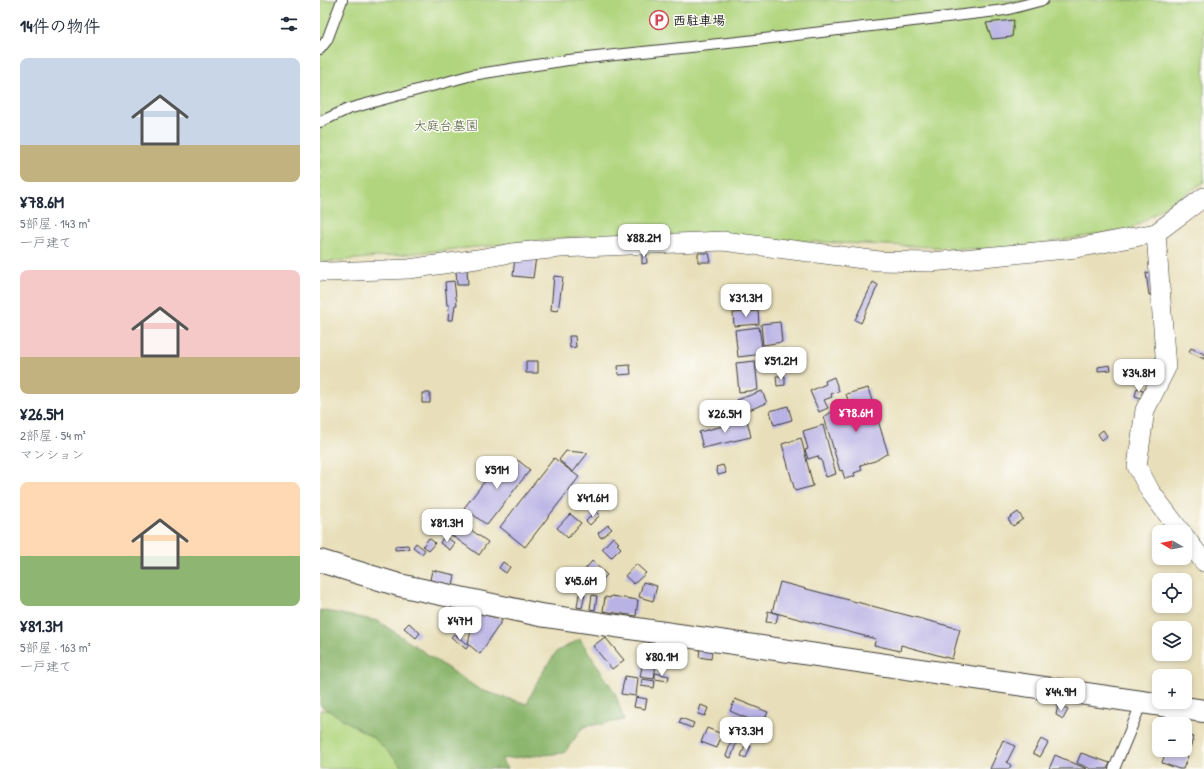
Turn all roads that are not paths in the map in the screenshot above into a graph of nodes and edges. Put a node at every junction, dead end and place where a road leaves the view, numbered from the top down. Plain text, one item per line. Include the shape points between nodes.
1 (342, 0) edge
2 (1043, 0) edge
3 (320, 49) edge
4 (320, 122) edge
5 (1204, 197) edge
6 (1156, 233) junction
7 (320, 272) edge
8 (1176, 525) edge
9 (1192, 546) edge
10 (320, 561) edge
11 (1204, 562) edge
12 (1142, 702) junction
13 (1204, 711) edge
14 (1114, 769) edge

1 - 3 lane via 327,40
2 - 4 lane via 1004,10 568,60 472,75 348,109
5 - 6 street
6 - 7 street via 1077,248 931,262 879,261 723,241 560,248 512,252 409,269
6 - 8 street via 1166,368 1146,410 1138,466 1150,491
9 - 11 street
10 - 12 street via 398,585 540,615
12 - 13 street
12 - 14 lane

